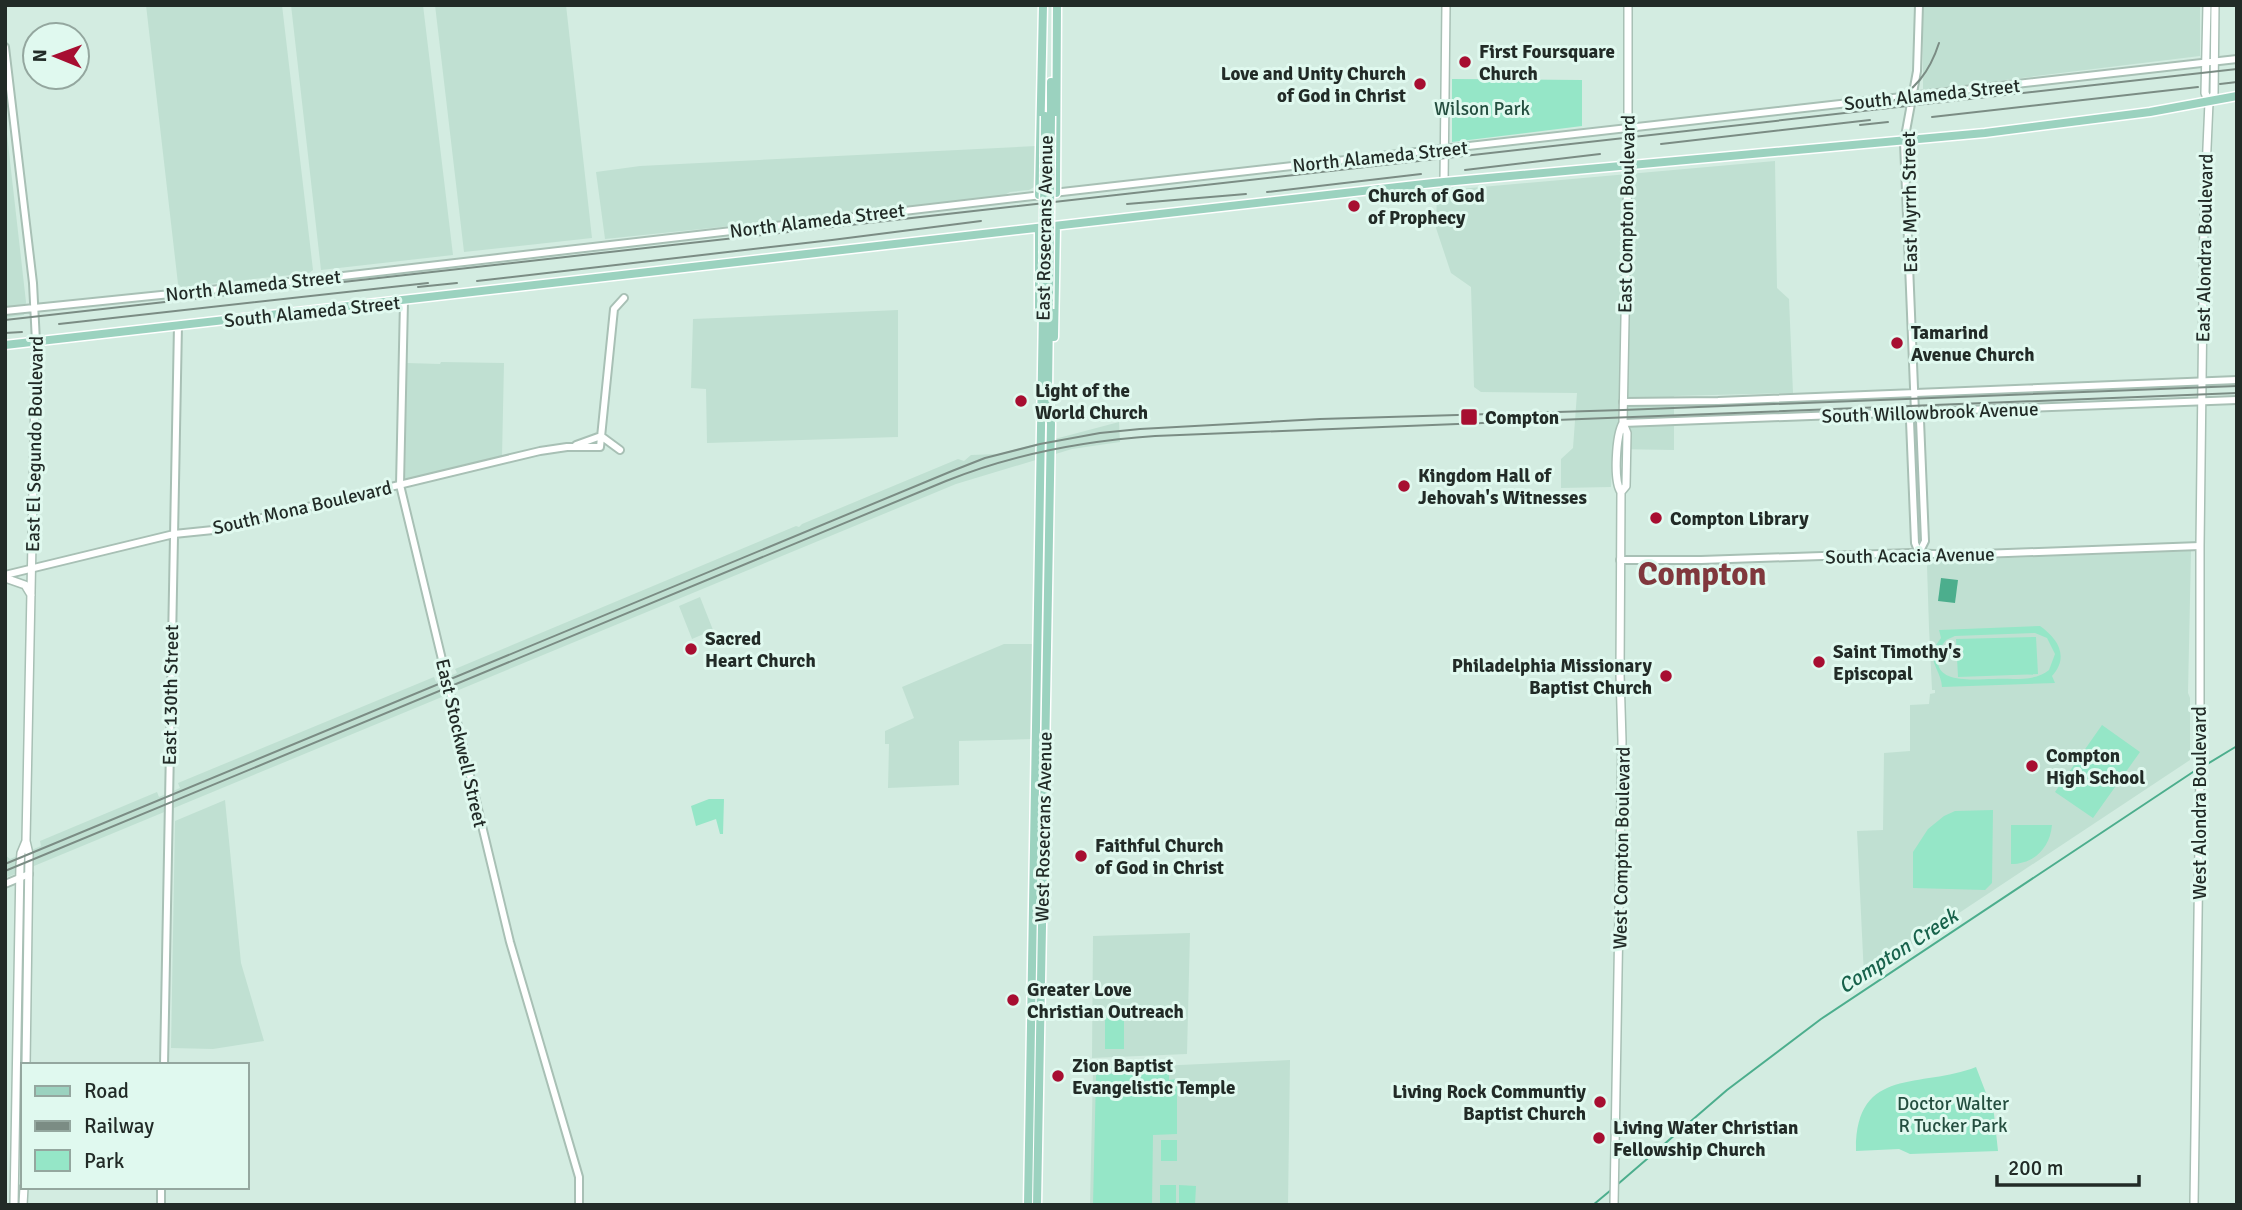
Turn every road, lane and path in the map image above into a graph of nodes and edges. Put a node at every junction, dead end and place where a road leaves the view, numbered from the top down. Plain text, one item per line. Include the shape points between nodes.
1 (1044, 5) edge
2 (1055, 5) edge
3 (1446, 5) edge
4 (1628, 5) edge
5 (1919, 5) edge
6 (2207, 5) edge
7 (2215, 5) edge
8 (5, 47) edge
9 (2237, 59) edge
10 (2210, 63) junction
11 (2237, 96) edge
12 (1912, 97) junction
13 (2208, 102) junction
14 (1048, 116) junction
15 (1628, 130) junction
16 (1904, 142) junction
17 (1444, 149) junction
18 (1628, 164) junction
19 (1444, 182) junction
20 (1056, 193) junction
21 (1039, 195) junction
22 (1056, 226) junction
23 (1039, 228) junction
24 (618, 275) joint
25 (624, 298) dead end
26 (404, 301) junction
27 (35, 308) junction
28 (1046, 309) junction
29 (5, 311) edge
30 (178, 325) junction
31 (36, 342) junction
32 (5, 345) edge
33 (2237, 380) edge
34 (2203, 381) junction
35 (1914, 396) junction
36 (2203, 398) junction
37 (2237, 400) edge
38 (1623, 402) junction
39 (1915, 412) junction
40 (1051, 424) junction
41 (1623, 424) junction
42 (1041, 427) junction
43 (601, 436) junction
44 (574, 446) junction
45 (620, 450) dead end
46 (1046, 451) junction
47 (400, 485) junction
48 (174, 534) junction
49 (2200, 546) junction
50 (1919, 553) junction
51 (1620, 561) junction
52 (31, 570) junction
53 (5, 576) edge
54 (31, 596) junction
55 (26, 841) junction
56 (29, 874) junction
57 (19, 878) junction
58 (5, 884) edge
59 (26, 1063) edge
60 (164, 1063) edge
61 (1614, 1202) edge
62 (13, 1205) edge
63 (579, 1205) edge
64 (1028, 1205) edge
65 (1037, 1205) edge
66 (2194, 1205) edge

1 - 14 main road, East Rosecrans Avenue
1 - 21 main road
2 - 14 main road, East Rosecrans Avenue
2 - 20 main road
3 - 17 main road
4 - 15 main road, East Compton Boulevard
5 - 12 street, East Myrrh Street
6 - 10 main road, East Alondra Boulevard
7 - 10 main road, East Alondra Boulevard
8 - 27 street, East El Segundo Boulevard
9 - 10 street, South Alameda Street
10 - 12 street, South Alameda Street
10 - 13 main road, East Alondra Boulevard via 2214,94
11 - 13 main road
12 - 15 street, South Alameda Street
12 - 16 street, East Myrrh Street
13 - 16 main road
13 - 34 main road, East Alondra Boulevard
14 - 28 main road, East Rosecrans Avenue, bridge
15 - 17 street, North Alameda Street
15 - 18 main road, East Compton Boulevard
16 - 18 main road
16 - 35 street, East Myrrh Street
17 - 19 main road
17 - 20 street, North Alameda Street
18 - 19 main road, North Alameda Street
18 - 38 main road, East Compton Boulevard
19 - 22 main road, North Alameda Street
20 - 21 street, North Alameda Street
21 - 27 street, North Alameda Street
22 - 23 main road, North Alameda Street
22 - 40 main road
23 - 24 main road, North Alameda Street
23 - 42 main road
24 - 26 main road, South Alameda Street
25 - 43 street via 614,309
26 - 30 main road, South Alameda Street
26 - 47 street, East Stockwell Street
27 - 29 street, North Alameda Street
27 - 31 street, East El Segundo Boulevard
28 - 40 main road, East Rosecrans Avenue
28 - 42 main road, East Rosecrans Avenue
30 - 31 main road, South Alameda Street
30 - 48 street, East 130th Street
31 - 32 main road, South Alameda Street
31 - 52 main road, East El Segundo Boulevard
33 - 34 street, South Willowbrook Avenue
34 - 35 street, South Willowbrook Avenue
34 - 36 main road, East Alondra Boulevard
35 - 38 street, South Willowbrook Avenue
35 - 39 street, East Myrrh Street
36 - 37 street, South Willowbrook Avenue
36 - 39 street, South Willowbrook Avenue
36 - 49 main road, West Alondra Boulevard
38 - 41 main road, East Compton Boulevard
39 - 41 street, South Willowbrook Avenue
39 - 50 street, East Myrrh Street via 1920,420 1925,541
40 - 46 main road, East Rosecrans Avenue
41 - 51 main road, West Compton Boulevard via 1628,433 1626,486 1620,492
42 - 46 main road, East Rosecrans Avenue
43 - 44 street
43 - 44 street, South Mona Boulevard via 600,447
43 - 45 street
44 - 47 street, South Mona Boulevard
46 - 64 main road, West Rosecrans Avenue
46 - 65 main road, West Rosecrans Avenue
47 - 48 street, South Mona Boulevard via 225,527
47 - 63 street, East Stockwell Street via 510,942 579,1177
48 - 52 street, South Mona Boulevard
48 - 60 street, East 130th Street
49 - 50 street, South Acacia Avenue
49 - 66 main road, West Alondra Boulevard
50 - 51 street, South Acacia Avenue
51 - 61 main road, West Compton Boulevard via 1622,744
52 - 53 street, South Mona Boulevard
52 - 54 main road, East El Segundo Boulevard
53 - 54 main road via 25,585
54 - 55 main road, East El Segundo Boulevard
55 - 56 main road, East El Segundo Boulevard
55 - 57 main road, East El Segundo Boulevard
56 - 57 street
56 - 59 main road, East El Segundo Boulevard
57 - 58 street
57 - 62 main road, East El Segundo Boulevard

